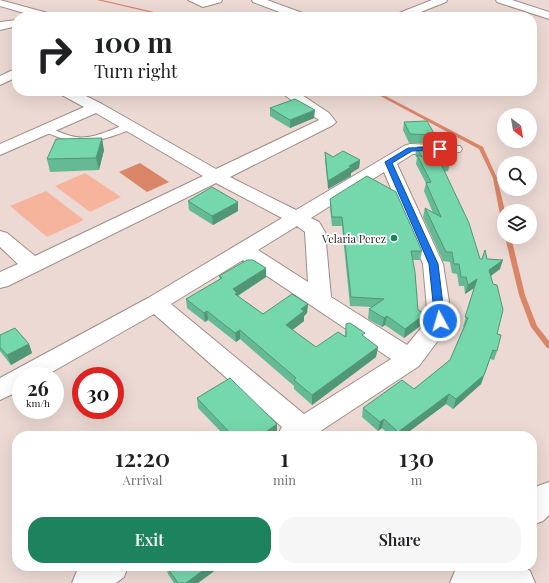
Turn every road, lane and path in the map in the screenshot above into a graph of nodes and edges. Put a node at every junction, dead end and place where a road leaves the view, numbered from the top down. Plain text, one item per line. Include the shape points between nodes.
1 (193, 0) edge
2 (217, 0) edge
3 (257, 0) edge
4 (442, 0) edge
5 (501, 0) edge
6 (0, 3) edge
7 (29, 12) edge
8 (290, 12) edge
9 (411, 12) edge
10 (549, 16) edge
11 (12, 24) edge
12 (0, 26) edge
13 (76, 96) edge
14 (294, 96) edge
15 (97, 107) junction
16 (131, 126) junction
17 (45, 129) junction
18 (454, 149) dead end
19 (0, 150) edge
20 (388, 162) junction
21 (217, 177) junction
22 (298, 218) junction
23 (0, 237) edge
24 (244, 251) junction
25 (33, 266) junction
26 (0, 281) edge
27 (320, 300) junction
28 (156, 303) junction
29 (410, 359) junction
30 (40, 367) edge
31 (12, 383) edge
32 (0, 390) edge
33 (295, 431) edge
34 (298, 431) edge
35 (549, 496) edge
36 (537, 507) edge
37 (105, 571) edge
38 (478, 571) edge
39 (502, 571) edge
40 (89, 583) edge
41 (467, 583) edge
42 (518, 583) edge

1 - 2 street via 203,4
3 - 8 street
4 - 9 street
5 - 10 street
6 - 7 street
11 - 12 street
13 - 15 street
14 - 21 street via 324,116 328,122
15 - 16 street
15 - 17 street
16 - 17 lane via 82,141
16 - 21 street
17 - 19 street
18 - 20 street via 410,149
20 - 22 street
20 - 29 street via 433,264 440,321
21 - 22 street
21 - 25 street
22 - 24 street
22 - 27 street via 312,226 315,232
23 - 25 street
24 - 27 street
24 - 28 street
25 - 26 street
27 - 29 street
28 - 30 street
28 - 33 street
29 - 34 street
31 - 32 street
35 - 36 street
37 - 40 street
38 - 41 street
39 - 42 street

